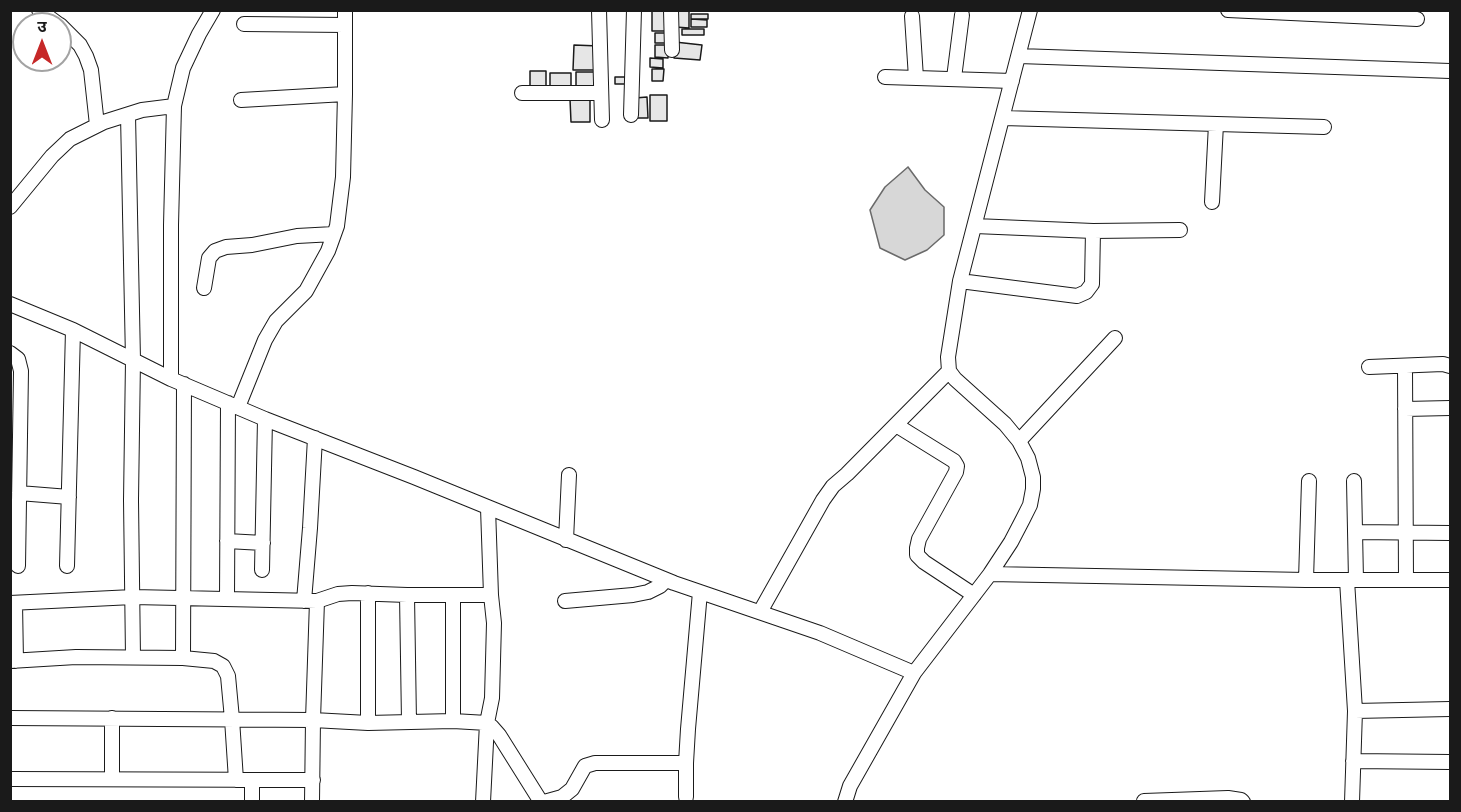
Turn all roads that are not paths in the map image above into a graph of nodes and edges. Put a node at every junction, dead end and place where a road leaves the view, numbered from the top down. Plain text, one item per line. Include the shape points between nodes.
1 (213, 10) edge
2 (345, 10) edge
3 (599, 10) edge
4 (633, 10) edge
5 (671, 10) edge
6 (1030, 10) edge
7 (1228, 10) edge
8 (962, 15) dead end
9 (912, 16) dead end
10 (1417, 19) dead end
11 (244, 24) dead end
12 (345, 25) junction
13 (72, 37) edge
14 (672, 51) dead end
15 (1019, 56) junction
16 (1450, 71) edge
17 (885, 77) dead end
18 (916, 78) junction
19 (954, 78) junction
20 (1012, 81) junction
21 (522, 93) dead end
22 (601, 93) junction
23 (345, 94) junction
24 (241, 100) dead end
25 (174, 106) junction
26 (128, 115) junction
27 (630, 115) dead end
28 (1003, 118) junction
29 (602, 120) dead end
30 (1216, 124) junction
31 (97, 125) junction
32 (1324, 128) dead end
33 (1212, 202) dead end
34 (10, 207) edge
35 (975, 226) junction
36 (1093, 231) junction
37 (1180, 231) dead end
38 (334, 234) junction
39 (960, 281) junction
40 (204, 288) dead end
41 (10, 304) edge
42 (72, 330) junction
43 (1115, 338) dead end
44 (10, 353) edge
45 (133, 360) junction
46 (1405, 366) junction
47 (1450, 366) edge
48 (1369, 367) dead end
49 (949, 371) junction
50 (171, 379) junction
51 (184, 384) junction
52 (233, 405) junction
53 (1450, 408) edge
54 (1405, 409) junction
55 (265, 419) junction
56 (896, 425) junction
57 (315, 438) junction
58 (1019, 441) junction
59 (569, 475) dead end
60 (1308, 481) dead end
61 (1354, 481) dead end
62 (19, 493) junction
63 (69, 497) junction
64 (488, 508) junction
65 (1355, 532) junction
66 (1405, 533) junction
67 (1450, 533) edge
68 (566, 540) junction
69 (228, 541) junction
70 (263, 543) junction
71 (18, 566) dead end
72 (67, 566) dead end
73 (262, 570) dead end
74 (990, 574) junction
75 (666, 580) junction
76 (1306, 580) junction
77 (1351, 580) junction
78 (1406, 580) junction
79 (1450, 580) edge
80 (700, 591) junction
81 (368, 593) junction
82 (407, 595) junction
83 (453, 595) junction
84 (491, 595) junction
85 (975, 595) junction
86 (132, 597) junction
87 (183, 598) junction
88 (227, 598) junction
89 (310, 601) junction
90 (565, 601) dead end
91 (13, 603) edge
92 (760, 612) junction
93 (133, 657) junction
94 (183, 658) junction
95 (13, 661) edge
96 (914, 674) junction
97 (1450, 710) edge
98 (1355, 711) junction
99 (10, 717) edge
100 (112, 718) junction
101 (232, 719) junction
102 (313, 720) junction
103 (453, 721) junction
104 (409, 722) junction
105 (368, 723) junction
106 (487, 723) junction
107 (1353, 761) junction
108 (1450, 762) edge
109 (686, 763) junction
110 (10, 779) edge
111 (112, 779) junction
112 (236, 780) junction
113 (252, 780) junction
114 (312, 780) junction
115 (686, 797) dead end
116 (252, 801) edge
117 (312, 801) edge
118 (483, 801) edge
119 (542, 801) edge
120 (845, 801) edge
121 (1144, 801) edge
122 (1243, 801) edge
123 (1352, 801) edge

1 - 25 street via 183,68
2 - 12 street
3 - 22 street
4 - 27 street
5 - 14 street
6 - 15 street
7 - 10 street
8 - 19 street
9 - 18 street
11 - 12 street
12 - 23 street
13 - 31 street via 80,45 91,70
15 - 16 street
15 - 20 street
17 - 18 street
18 - 19 street
19 - 20 street
20 - 28 street
21 - 22 street
22 - 29 street
23 - 24 street
23 - 38 street via 342,177
25 - 26 street
25 - 50 street
26 - 31 street
26 - 45 street
28 - 30 street
28 - 35 street
30 - 32 street
30 - 33 street
31 - 34 street via 64,144
35 - 36 street
35 - 39 street
36 - 37 street
36 - 39 street via 1092,284 1077,296
38 - 40 street via 297,236 215,251 209,258
38 - 52 street via 306,291 276,321 265,339
39 - 49 street
41 - 42 street
42 - 45 street
42 - 63 street
43 - 58 street
44 - 62 street via 18,359 21,371
45 - 50 street
45 - 86 street
46 - 47 street
46 - 48 street
46 - 54 street
49 - 56 street
49 - 58 street
50 - 51 street
51 - 52 street
51 - 87 street
52 - 55 street
52 - 69 street
53 - 54 street
54 - 66 street
55 - 57 street
55 - 70 street
56 - 85 street via 957,466 916,548 924,562
56 - 92 street via 833,486
57 - 64 street
57 - 89 street
58 - 74 street via 1028,458 1033,489 1023,519
59 - 68 street
60 - 76 street
61 - 65 street
62 - 63 street
62 - 71 street
63 - 72 street
64 - 68 street
64 - 84 street
65 - 66 street
65 - 77 street
66 - 67 street
66 - 78 street
68 - 75 street
69 - 70 street
69 - 88 street
70 - 73 street
74 - 76 street
74 - 85 street
75 - 80 street
75 - 90 street via 648,592
76 - 77 street
77 - 78 street
77 - 98 street
78 - 79 street
80 - 92 street
80 - 109 street
81 - 82 street
81 - 89 street via 338,594
81 - 105 street
82 - 83 street
82 - 104 street
83 - 84 street
83 - 103 street
84 - 106 street via 492,698
85 - 96 street
86 - 87 street
86 - 91 street
86 - 93 street
87 - 88 street
87 - 94 street
88 - 89 street
89 - 102 street
91 - 95 street
92 - 96 street
93 - 94 street
93 - 95 street
94 - 101 street via 214,661 223,666 228,676
96 - 120 street
97 - 98 street
98 - 107 street
99 - 100 street
100 - 101 street
100 - 111 street
101 - 102 street
101 - 112 street
102 - 105 street
102 - 114 street
103 - 104 street
103 - 106 street
104 - 105 street
106 - 118 street
106 - 119 street
107 - 108 street
107 - 123 street
109 - 115 street
109 - 119 street via 595,763 585,766 572,789 562,797
110 - 111 street
111 - 112 street
112 - 113 street
113 - 114 street
113 - 116 street
114 - 117 street
121 - 122 street

